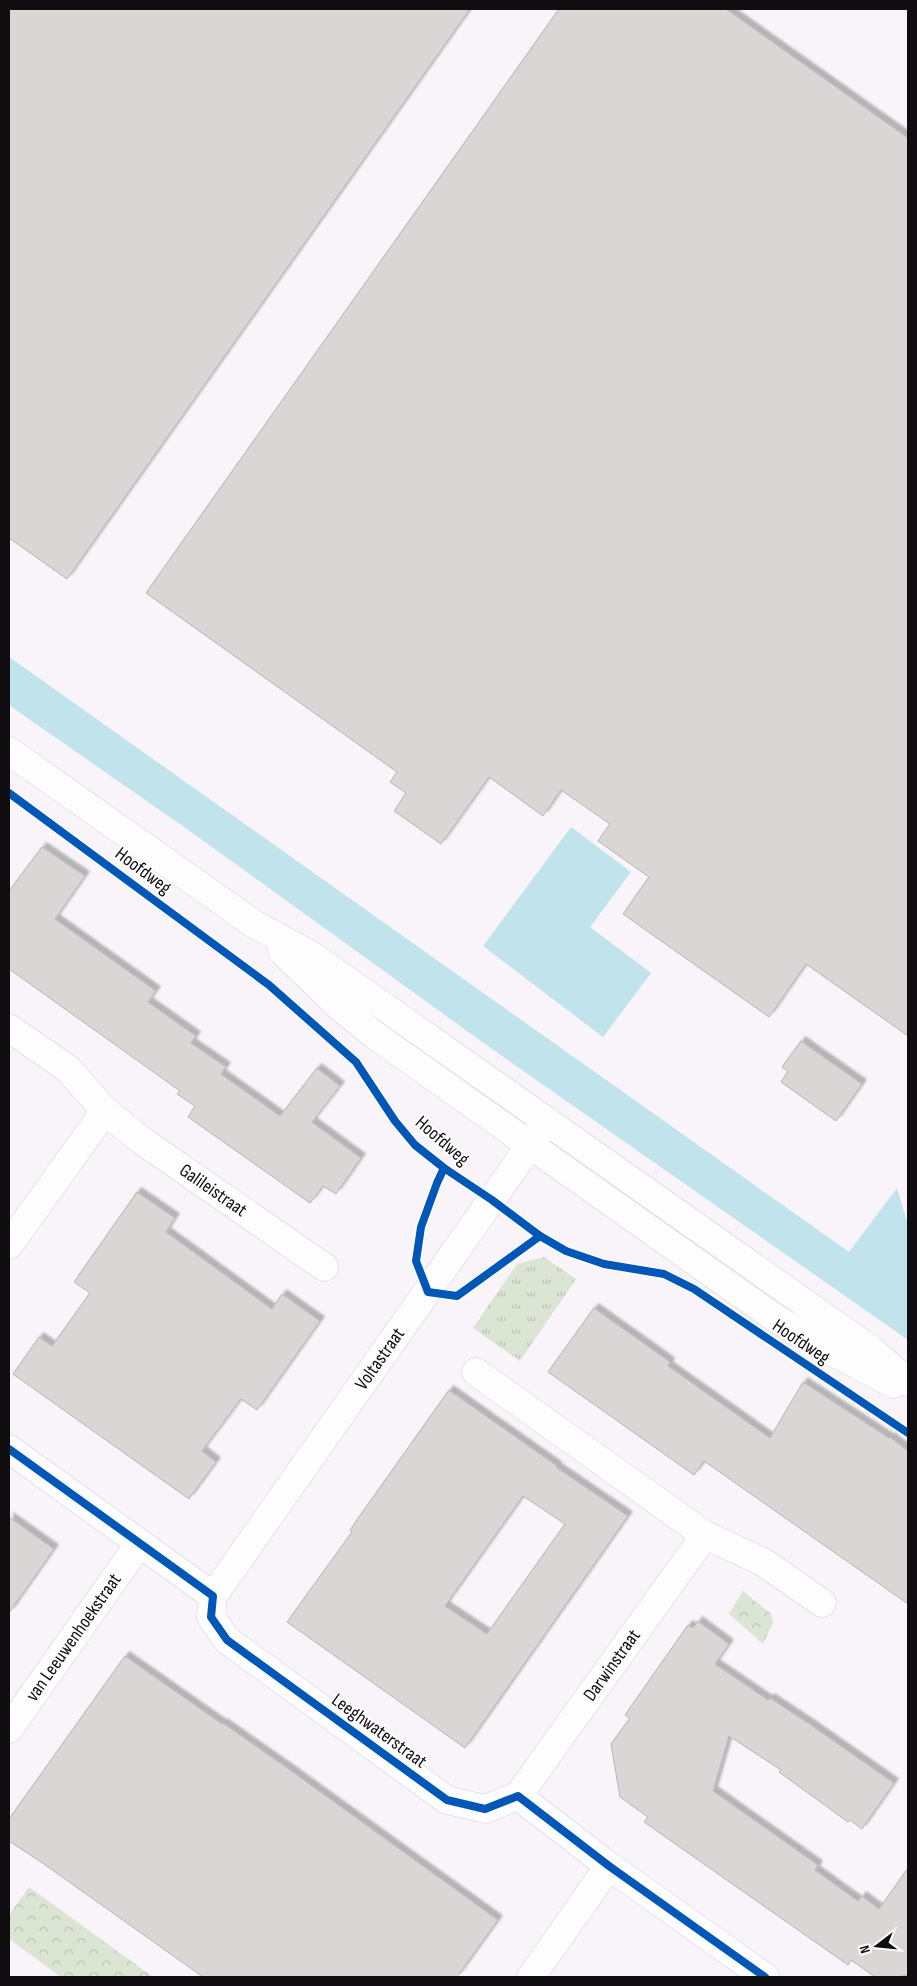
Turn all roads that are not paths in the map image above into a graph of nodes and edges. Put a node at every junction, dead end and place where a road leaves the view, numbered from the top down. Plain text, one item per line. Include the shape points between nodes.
1 (9, 751) edge
2 (254, 924) junction
3 (9, 1028) edge
4 (105, 1111) junction
5 (547, 1121) junction
6 (530, 1144) junction
7 (9, 1245) edge
8 (324, 1267) dead end
9 (476, 1372) dead end
10 (908, 1382) edge
11 (908, 1391) edge
12 (9, 1449) edge
13 (705, 1535) junction
14 (139, 1544) junction
15 (213, 1596) junction
16 (822, 1602) dead end
17 (9, 1729) edge
18 (518, 1796) junction
19 (609, 1866) junction
20 (531, 1977) edge
21 (765, 1977) edge

1 - 2 street, Hoofdweg
2 - 5 street, Hoofdweg via 311,955
2 - 6 street, Hoofdweg via 356,1020
3 - 4 street, Galileistraat via 68,1069
4 - 7 street
4 - 8 street, Galileistraat via 141,1140
5 - 6 street, Voltastraat
5 - 10 street, Hoofdweg via 870,1349
6 - 11 street, Hoofdweg via 787,1326
6 - 15 street, Voltastraat
9 - 13 street
12 - 14 street
13 - 16 street via 763,1562
13 - 18 street, Darwinstraat
14 - 15 street
14 - 17 street, van Leeuwenhoekstraat
15 - 18 street, Leeghwaterstraat via 211,1617 227,1640 447,1800 485,1809
18 - 19 street
19 - 20 street
19 - 21 street

